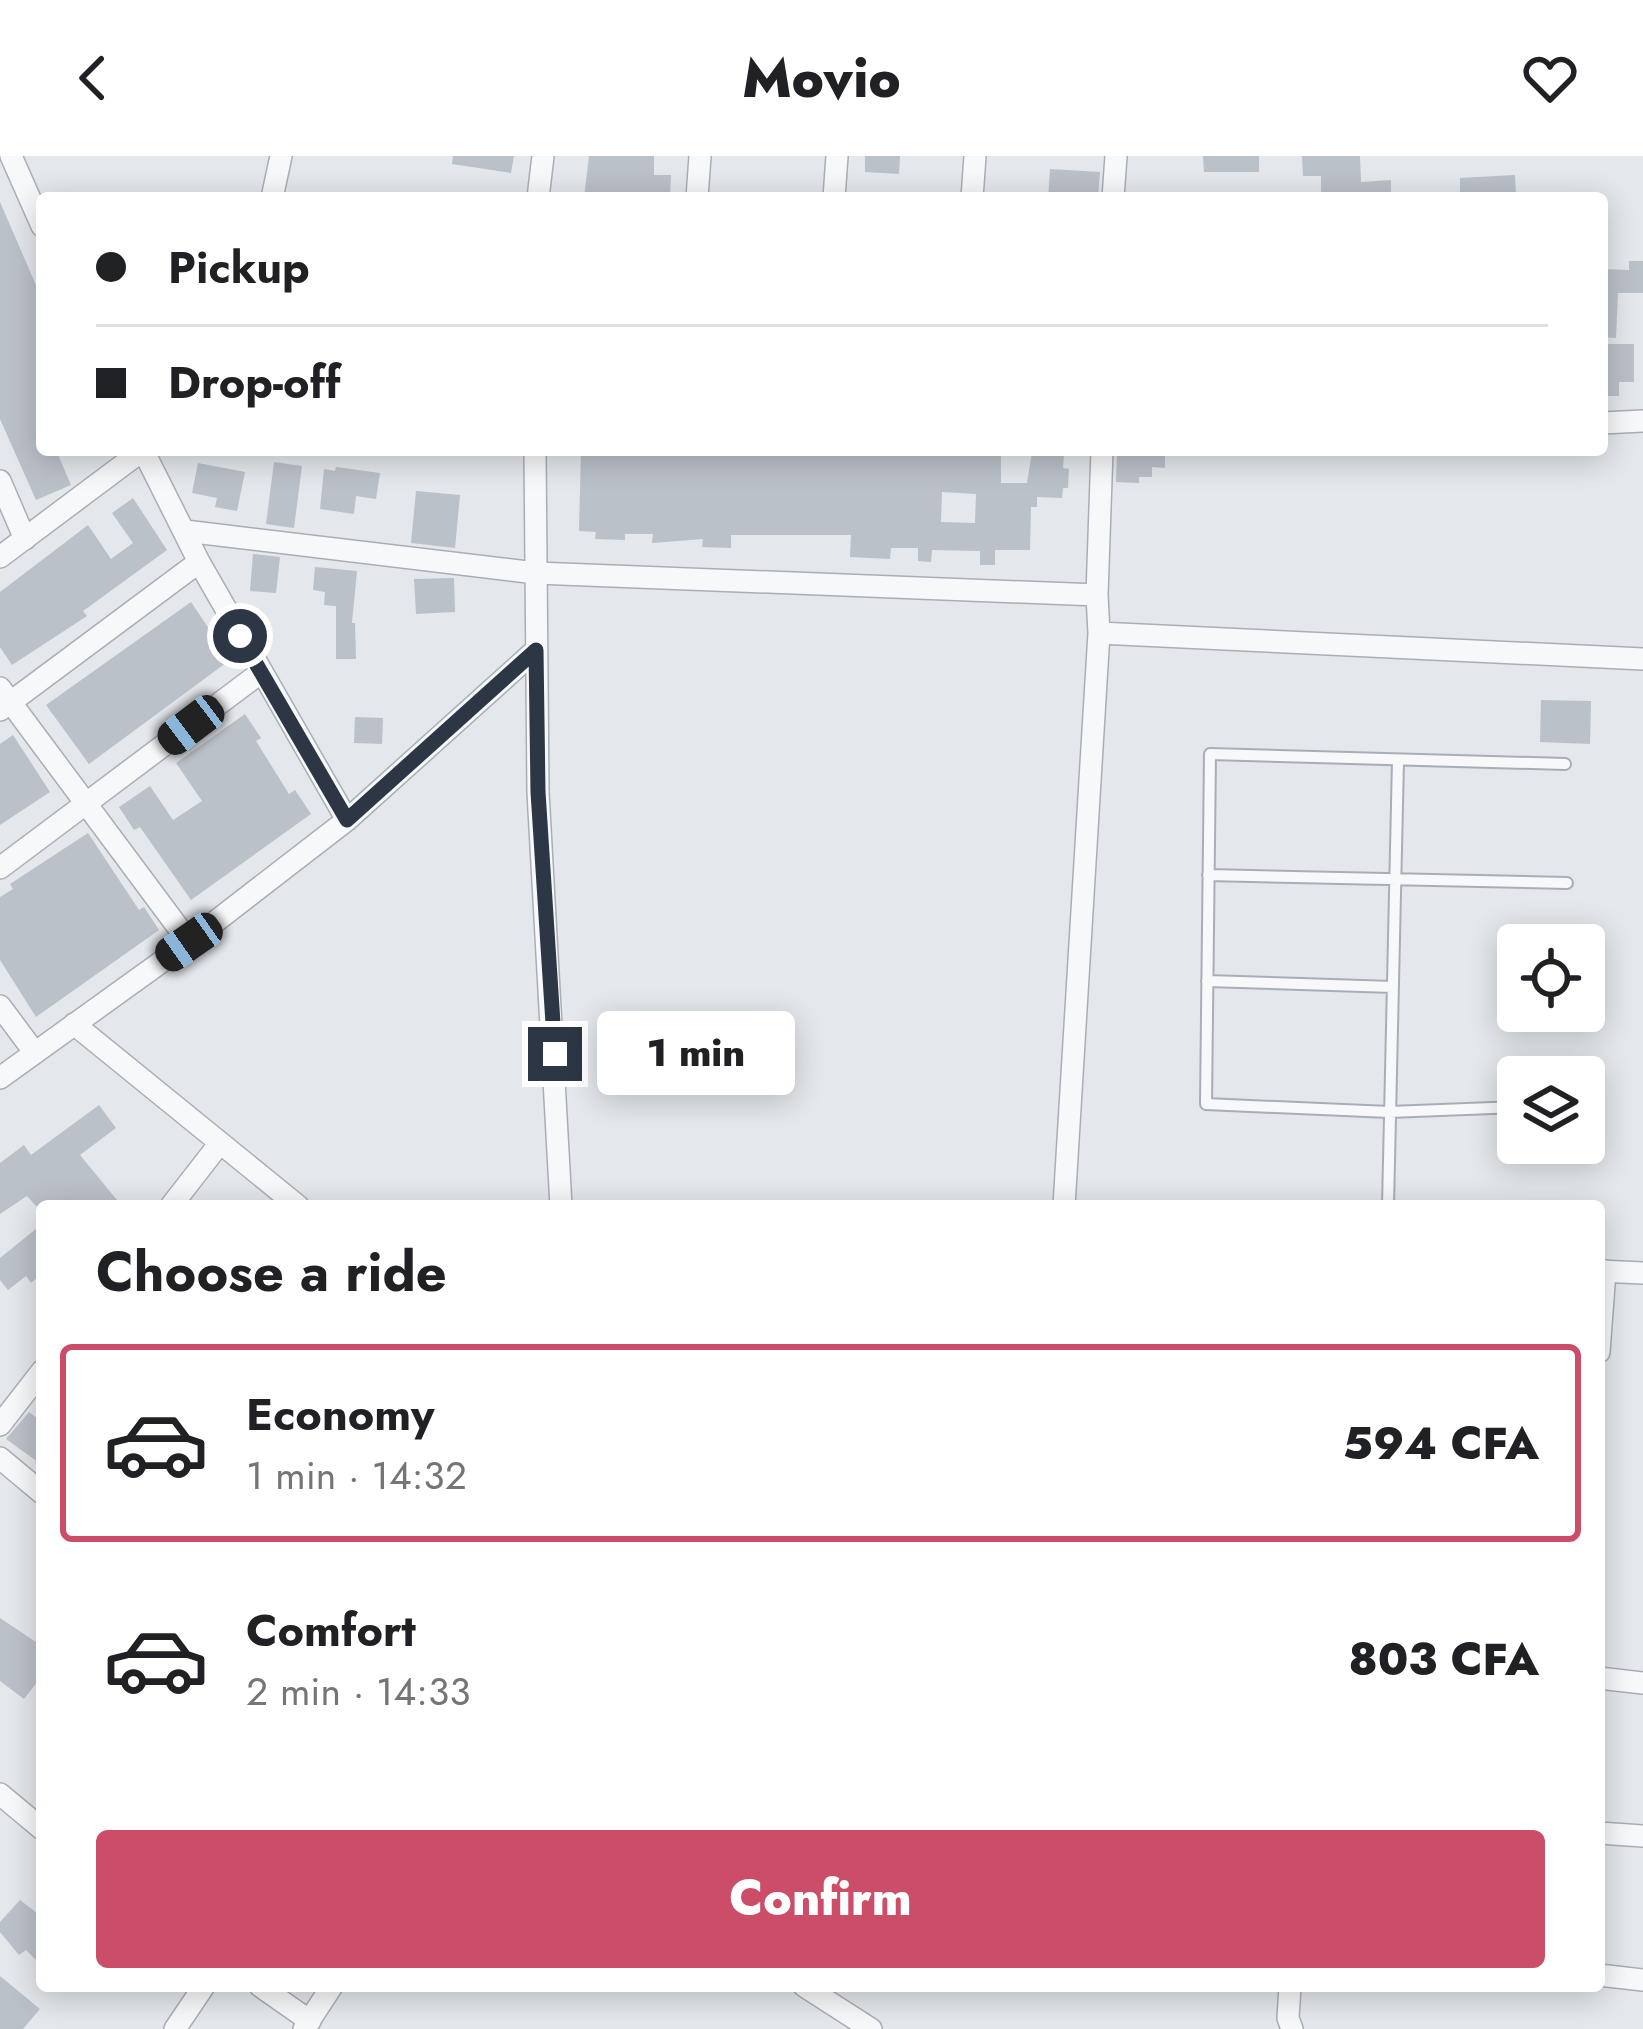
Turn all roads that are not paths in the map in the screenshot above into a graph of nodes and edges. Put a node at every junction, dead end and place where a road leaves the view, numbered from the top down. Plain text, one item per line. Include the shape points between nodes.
1 (11, 156) edge
2 (281, 156) edge
3 (543, 156) edge
4 (700, 156) edge
5 (837, 156) edge
6 (975, 156) edge
7 (1117, 156) edge
8 (273, 192) edge
9 (539, 192) edge
10 (698, 192) edge
11 (834, 192) edge
12 (972, 192) edge
13 (1114, 192) edge
14 (36, 202) edge
15 (1643, 422) edge
16 (1608, 423) edge
17 (135, 456) edge
18 (146, 456) edge
19 (536, 456) edge
20 (1102, 456) edge
21 (0, 481) edge
22 (185, 530) junction
23 (25, 539) junction
24 (0, 557) edge
25 (199, 562) junction
26 (536, 573) junction
27 (1097, 595) junction
28 (1099, 633) junction
29 (536, 650) junction
30 (1643, 659) edge
31 (260, 673) junction
32 (4, 700) edge
33 (1398, 760) junction
34 (1565, 764) dead end
35 (86, 804) junction
36 (347, 820) junction
37 (0, 868) edge
38 (1208, 875) junction
39 (1396, 878) junction
40 (1567, 883) dead end
41 (189, 942) junction
42 (1207, 981) junction
43 (1393, 987) junction
44 (0, 1006) edge
45 (74, 1024) junction
46 (35, 1053) junction
47 (0, 1078) edge
48 (1497, 1108) edge
49 (1388, 1112) junction
50 (220, 1143) junction
51 (176, 1200) edge
52 (291, 1200) edge
53 (561, 1200) edge
54 (1064, 1200) edge
55 (1388, 1200) edge
56 (1605, 1271) edge
57 (1643, 1273) edge
58 (36, 1379) edge
59 (0, 1424) edge
60 (0, 1458) edge
61 (36, 1488) edge
62 (1605, 1679) edge
63 (1643, 1683) edge
64 (0, 1794) edge
65 (36, 1824) edge
66 (1605, 1833) edge
67 (1643, 1836) edge
68 (1605, 1976) edge
69 (1643, 1980) edge
70 (200, 1992) edge
71 (267, 1992) edge
72 (328, 1992) edge
73 (814, 1992) edge
74 (1290, 1992) edge
75 (841, 2009) junction
76 (307, 2025) edge
77 (175, 2029) edge
78 (829, 2029) edge
79 (871, 2029) edge
80 (1292, 2029) edge

1 - 14 street
2 - 8 street
3 - 9 street
4 - 10 street
5 - 11 street
6 - 12 street
7 - 13 street
15 - 16 street
17 - 23 street
18 - 22 street
19 - 26 street
20 - 27 street
21 - 23 street
22 - 25 street
22 - 26 street
23 - 24 street
25 - 31 street
25 - 32 street
26 - 27 street
26 - 29 street
27 - 28 street
28 - 30 street
28 - 54 street
29 - 36 street
29 - 53 street
31 - 35 street
31 - 36 street
32 - 35 street
33 - 34 lane
33 - 38 lane via 1210,754
33 - 39 lane
35 - 37 street
35 - 41 street
36 - 41 street
38 - 39 lane
38 - 42 lane
39 - 40 lane
39 - 43 lane
41 - 45 street
42 - 43 lane
42 - 49 lane via 1206,1104
43 - 49 lane
44 - 46 street
45 - 46 street
45 - 50 street
46 - 47 street
48 - 49 lane
49 - 55 lane
50 - 51 street
50 - 52 street
56 - 57 street
58 - 59 street
60 - 61 street
62 - 63 street
64 - 65 street
66 - 67 street
68 - 69 street
70 - 77 street
71 - 76 street
72 - 76 street
73 - 75 street
74 - 80 street
75 - 78 street
75 - 79 street

